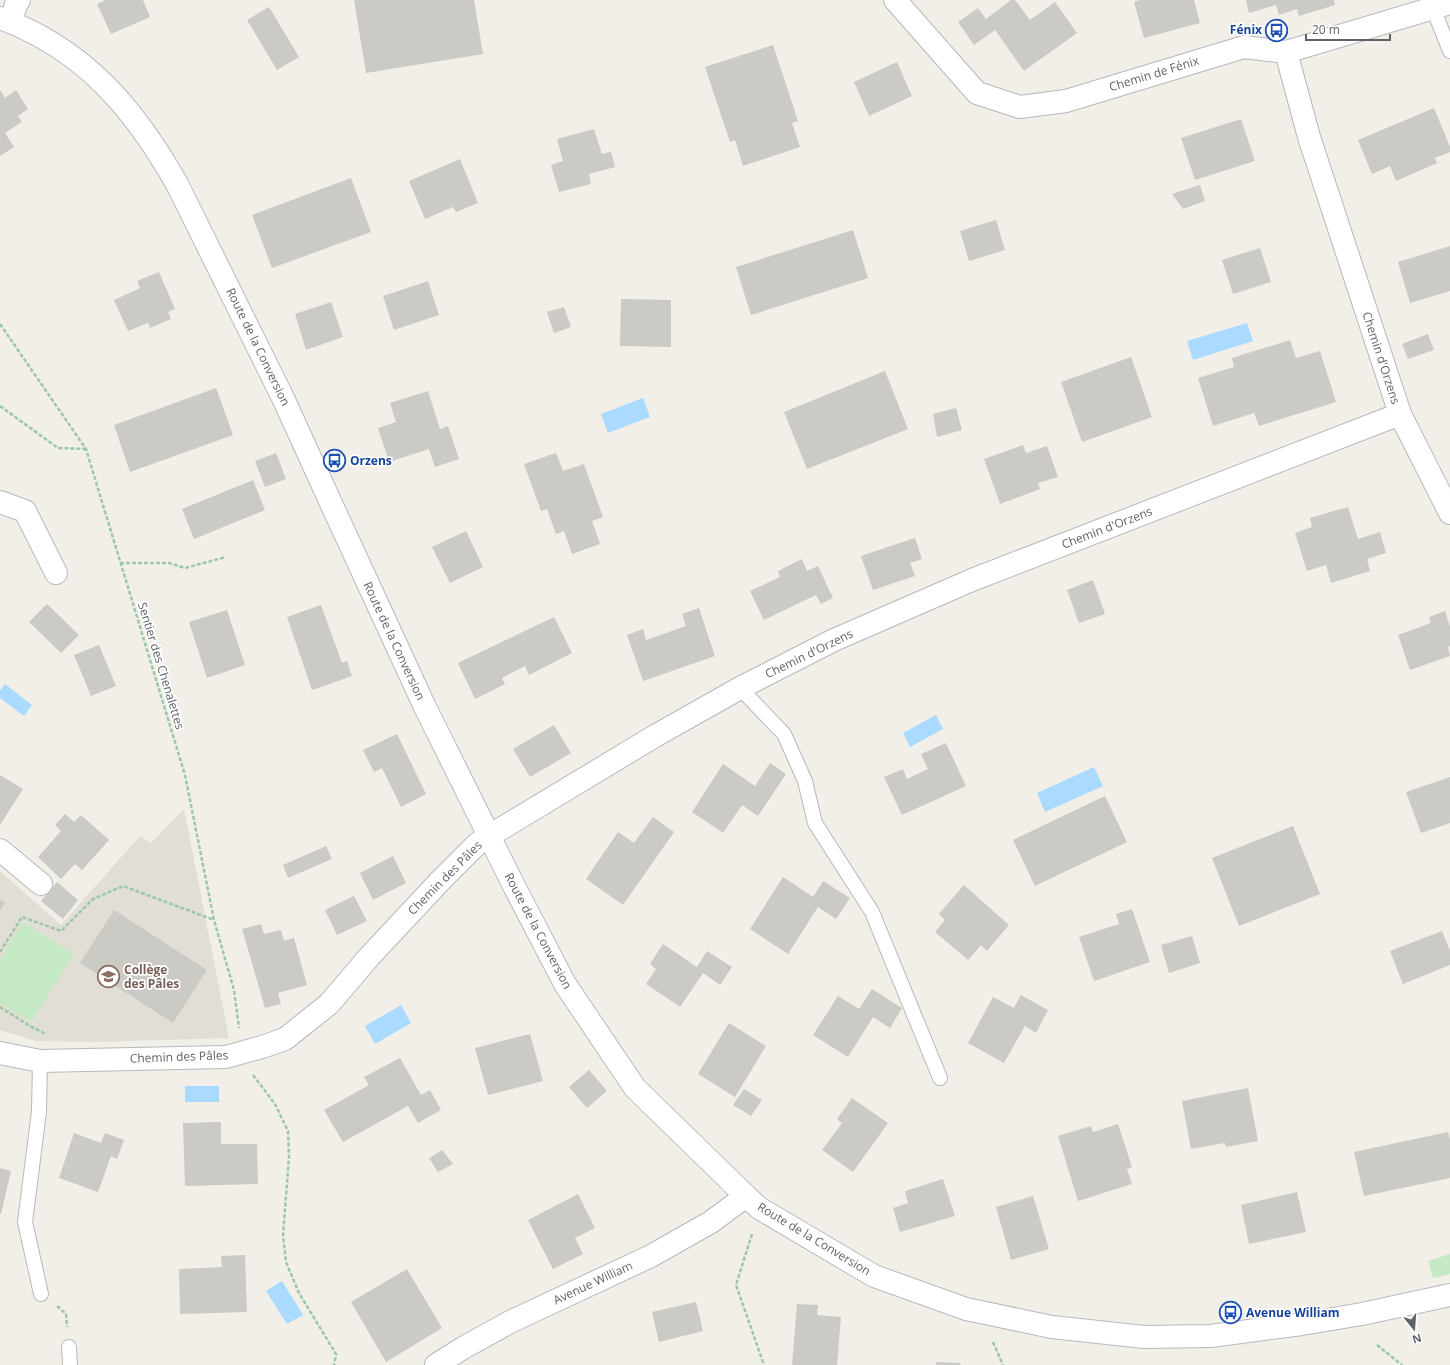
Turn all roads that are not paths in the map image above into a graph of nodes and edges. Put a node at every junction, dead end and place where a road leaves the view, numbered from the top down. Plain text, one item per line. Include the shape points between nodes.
1 (18, 0) edge
2 (895, 0) edge
3 (1442, 6) edge
4 (6, 20) edge
5 (1450, 51) edge
6 (1286, 52) junction
7 (1400, 414) junction
8 (0, 502) edge
9 (1450, 513) edge
10 (56, 573) dead end
11 (740, 688) junction
12 (489, 836) junction
13 (0, 850) edge
14 (41, 884) dead end
15 (0, 1052) edge
16 (40, 1061) junction
17 (940, 1078) dead end
18 (746, 1196) junction
19 (41, 1294) dead end
20 (1450, 1296) edge
21 (69, 1347) dead end
22 (70, 1365) edge
23 (436, 1365) edge

1 - 4 street
2 - 6 street, Chemin de Fénix via 977,92 1020,107 1066,101 1244,47
3 - 5 lane
3 - 6 street, Chemin de Fénix
4 - 12 street, Route de la Conversion via 40,35 60,48 107,86 136,119 178,184 283,398 421,699
6 - 7 street, Chemin d'Orzens via 1309,137
7 - 9 street
7 - 11 street, Chemin d'Orzens via 972,580 834,640
8 - 10 street via 25,511
11 - 12 street, Chemin d'Orzens
11 - 17 lane via 784,734 805,781 814,824 872,912
12 - 16 street, Chemin des Pâles via 477,844 440,881 329,1004 284,1039 226,1057
12 - 18 street, Route de la Conversion via 565,984 635,1088
13 - 14 street
15 - 16 street, Chemin des Pâles
16 - 19 lane via 39,1112 25,1222
18 - 20 street, Route de la Conversion via 759,1208 874,1276 966,1309 1052,1327 1144,1337 1211,1336 1309,1323
18 - 23 street, Avenue William via 711,1222 651,1256 510,1322
21 - 22 lane

